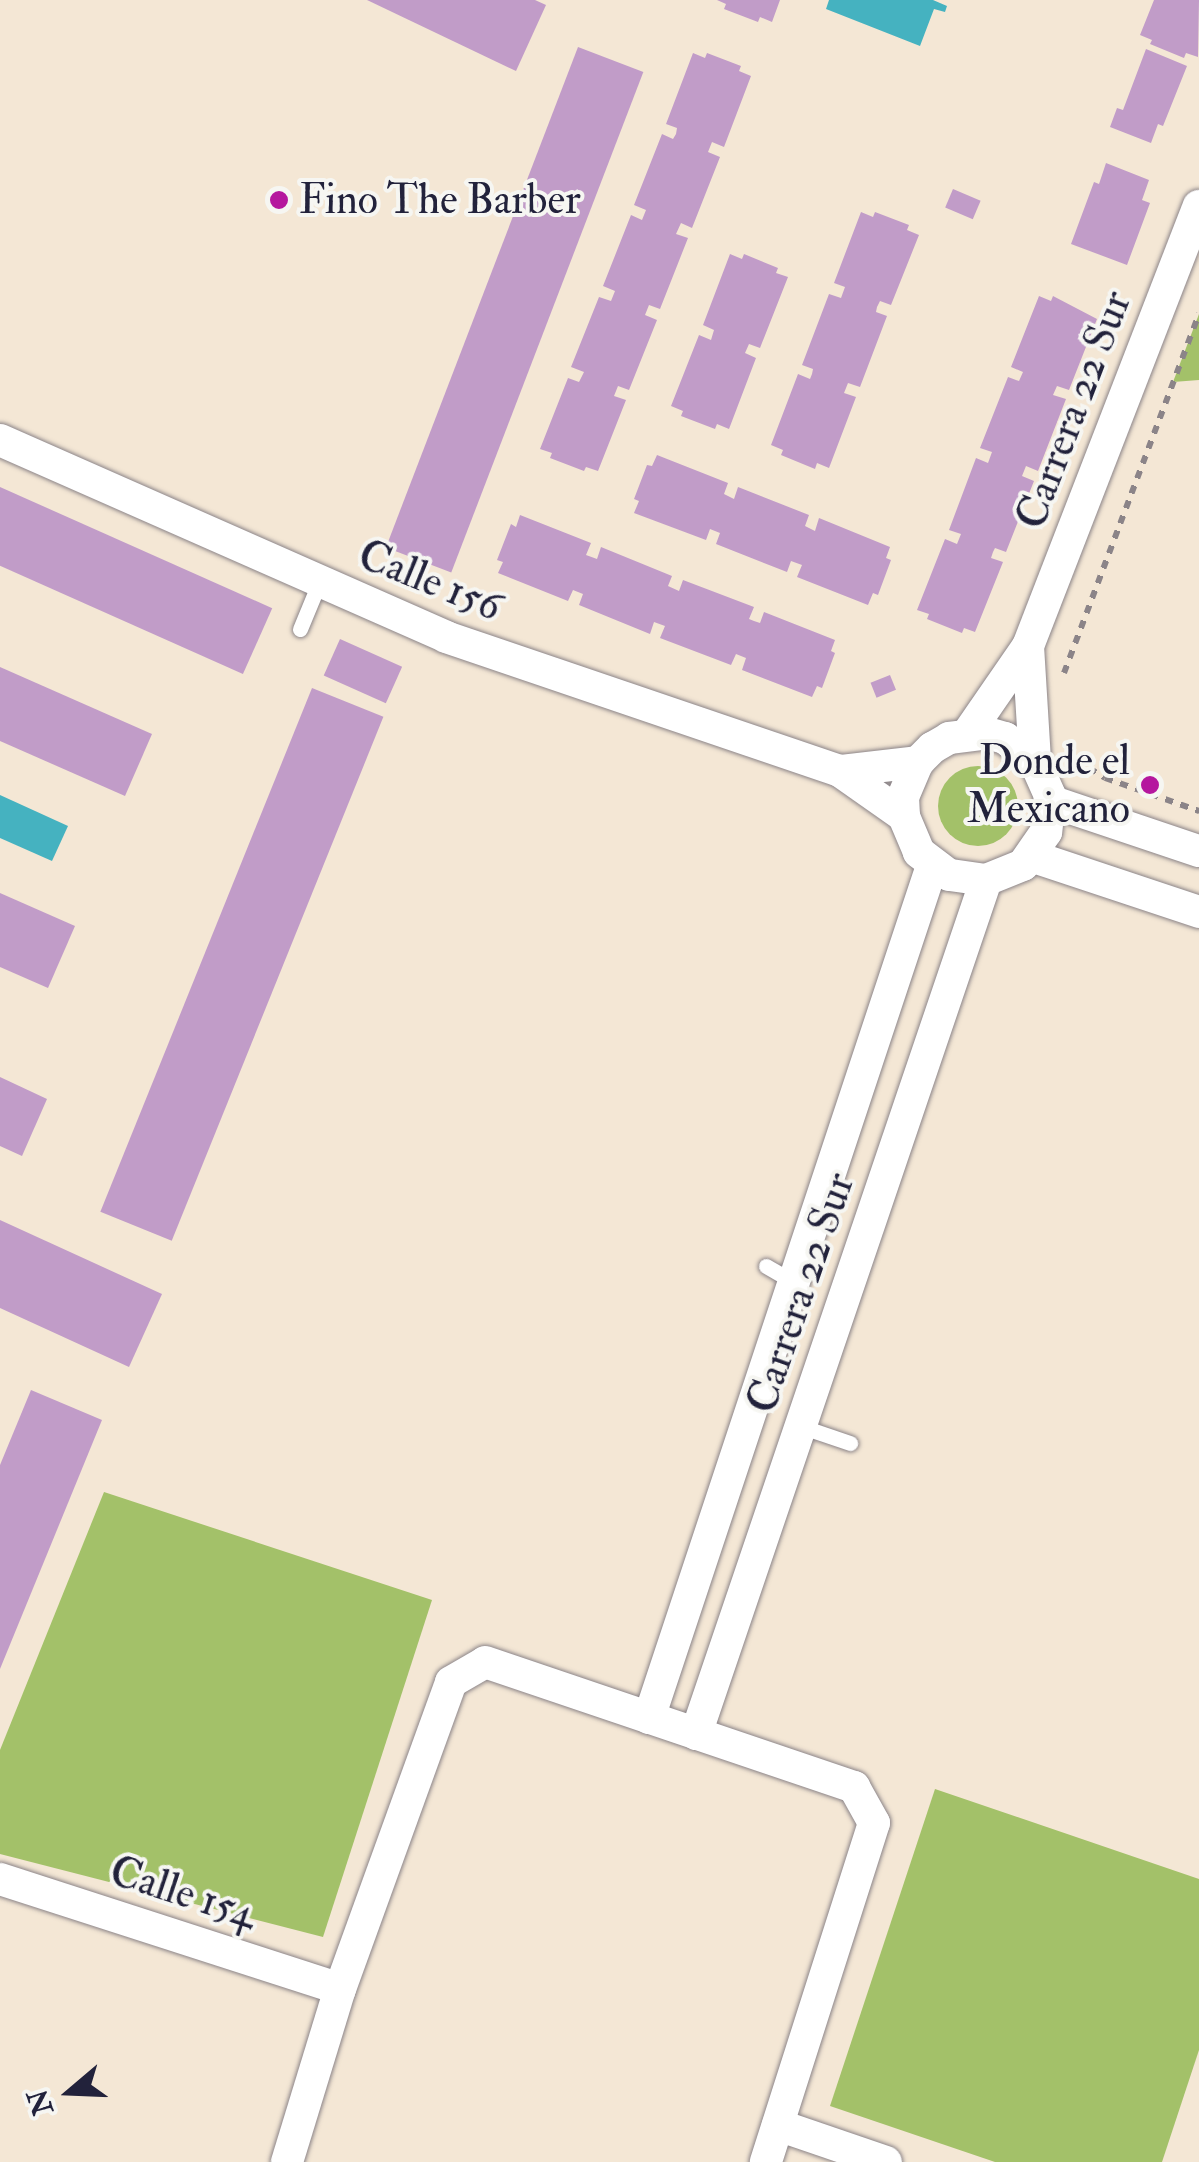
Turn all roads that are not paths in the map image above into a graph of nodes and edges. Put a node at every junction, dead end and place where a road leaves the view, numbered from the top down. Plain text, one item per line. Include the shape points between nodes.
1 (1199, 206) edge
2 (9, 436) edge
3 (320, 583) junction
4 (300, 629) dead end
5 (1028, 646) junction
6 (968, 733) junction
7 (918, 762) junction
8 (1036, 762) junction
9 (840, 771) junction
10 (1050, 801) junction
11 (904, 816) junction
12 (1199, 851) edge
13 (1031, 856) junction
14 (932, 866) junction
15 (986, 880) junction
16 (1199, 912) edge
17 (800, 1426) junction
18 (850, 1443) dead end
19 (649, 1718) junction
20 (696, 1734) junction
21 (0, 1879) edge
22 (340, 1989) junction
23 (778, 2125) junction
24 (287, 2162) edge
25 (766, 2162) edge
26 (886, 2162) edge

1 - 5 street, Carrera 22 Sur
2 - 3 street, Calle 156
3 - 4 lane
3 - 9 street, Calle 156 via 446,637
5 - 6 street, Carrera 22 Sur
5 - 8 street, Carrera 22 Sur
6 - 7 street via 949,738
6 - 8 street via 1005,738
7 - 9 street, Calle 156
7 - 11 street
8 - 10 street
9 - 11 street, Calle 156
10 - 12 street
10 - 13 street via 1046,832
11 - 14 street
13 - 15 street via 1006,876
13 - 16 street
14 - 15 street via 949,876
14 - 19 street, Carrera 22 Sur via 780,1274
15 - 17 street, Carrera 22 Sur
17 - 18 lane
17 - 20 street, Carrera 22 Sur
19 - 20 street
19 - 22 street via 485,1662 450,1682
20 - 23 street via 854,1788 874,1823
21 - 22 street, Calle 154
22 - 24 street
23 - 25 street
23 - 26 street

